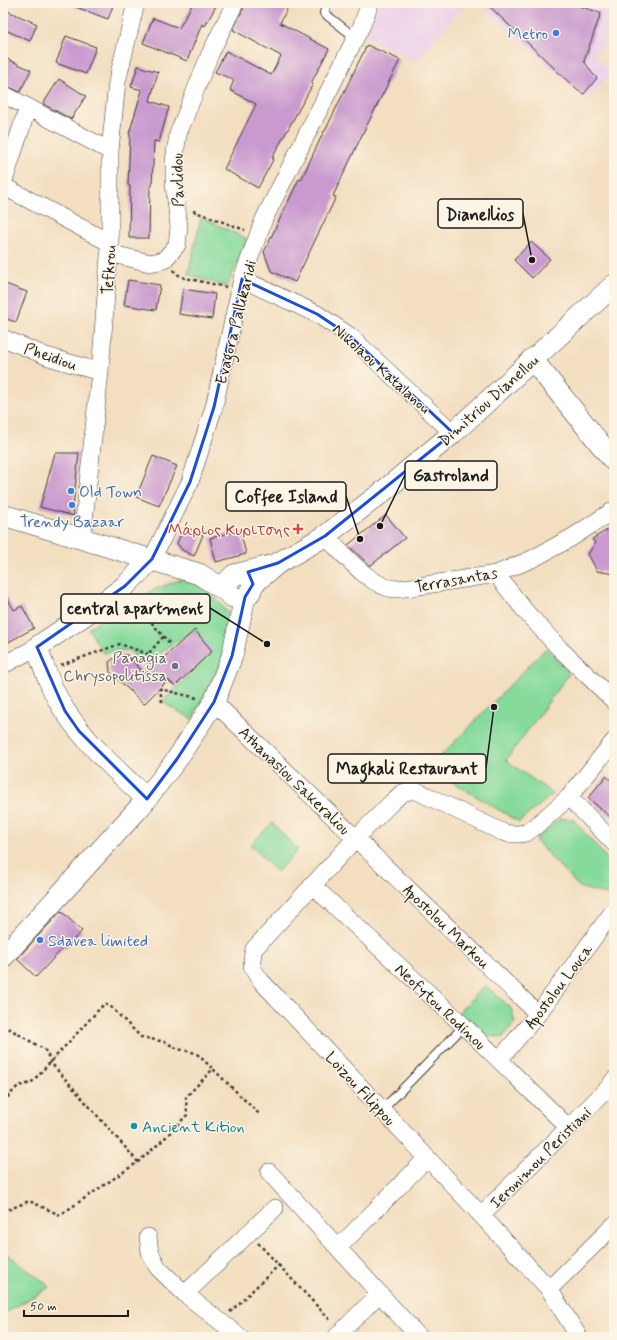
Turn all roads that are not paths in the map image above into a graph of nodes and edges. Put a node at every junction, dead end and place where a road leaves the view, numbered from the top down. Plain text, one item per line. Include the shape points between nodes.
1 (136, 3) edge
2 (234, 3) edge
3 (327, 3) edge
4 (370, 3) edge
5 (356, 38) junction
6 (3, 94) edge
7 (28, 107) junction
8 (110, 151) junction
9 (3, 185) edge
10 (109, 248) junction
11 (241, 284) junction
12 (614, 285) edge
13 (3, 338) edge
14 (532, 359) junction
15 (100, 372) junction
16 (453, 433) junction
17 (614, 461) edge
18 (614, 510) edge
19 (3, 515) edge
20 (325, 536) junction
21 (82, 539) junction
22 (152, 559) junction
23 (496, 574) junction
24 (241, 584) junction
25 (37, 647) junction
26 (3, 665) edge
27 (614, 701) edge
28 (214, 702) junction
29 (614, 741) edge
30 (569, 796) junction
31 (147, 799) junction
32 (356, 838) junction
33 (614, 843) edge
34 (312, 885) junction
35 (614, 910) edge
36 (3, 957) edge
37 (538, 1014) junction
38 (464, 1026) junction
39 (499, 1060) junction
40 (612, 1086) edge
41 (382, 1110) junction
42 (569, 1128) junction
43 (427, 1158) junction
44 (269, 1172) dead end
45 (275, 1208) dead end
46 (481, 1215) junction
47 (614, 1225) edge
48 (148, 1237) dead end
49 (338, 1248) junction
50 (549, 1289) junction
51 (185, 1294) junction
52 (380, 1294) junction
53 (339, 1335) edge
54 (240, 1337) edge
55 (419, 1337) edge
56 (579, 1337) edge

1 - 8 street, Tefkrou via 117,82
2 - 10 street, Pavlidou via 210,54 178,134 174,161 179,227 177,245 164,260 150,263
3 - 5 lane via 324,13
4 - 5 street, Evagora Pallikaridi
5 - 11 street, Evagora Pallikaridi via 264,219
6 - 7 street
7 - 8 street
7 - 9 street
8 - 10 street, Tefkrou
9 - 10 street
10 - 15 street, Tefkrou
11 - 16 street, Nikolaou Katalanou via 317,314 350,336
11 - 22 street, Evagora Pallikaridi via 214,407 195,467
12 - 14 street, Dimitriou Dianellou
13 - 15 street, Pheidiou via 46,356
14 - 16 street, Dimitriou Dianellou
14 - 17 street
15 - 21 street, Tefkrou
16 - 20 street, Dimitriou Dianellou
18 - 23 street, Terrasantas via 571,538 532,559
19 - 21 street
20 - 23 street, Terrasantas via 365,575 394,589
20 - 24 street, Dimitriou Dianellou
21 - 22 street
22 - 24 street
22 - 25 street via 125,586
23 - 27 street via 560,650
24 - 28 street via 232,656
25 - 26 street
25 - 31 street via 55,694 79,731
28 - 31 street via 178,759
28 - 32 street, Athanasiou Sakeraliou
29 - 30 street, Athanasiou Sakeraliou
30 - 32 street, Athanasiou Sakeraliou via 536,826 526,832 510,834 410,790 402,793
30 - 33 street
31 - 36 street
32 - 34 street, Loizou Filippou
32 - 37 street, Apostolou Markou
34 - 38 street, Neofytou Rodinou
34 - 41 street, Loizou Filippou via 254,948 251,963 262,982
35 - 37 street, Apostolou Louca
37 - 39 street, Apostolou Louca
38 - 39 street, Neofytou Rodinou
38 - 41 lane
39 - 42 street, Neofytou Rodinou
40 - 42 street, Ieronimou Peristiani
41 - 43 street, Loizou Filippou
42 - 46 street, Ieronimou Peristiani
43 - 46 street, Loizou Filippou
43 - 49 street
44 - 49 street
45 - 51 street
46 - 50 street, Loizou Filippou
47 - 50 street
48 - 51 street via 150,1252 158,1268
49 - 52 street
50 - 56 street, Loizou Filippou
51 - 54 street
52 - 53 street
52 - 55 street

